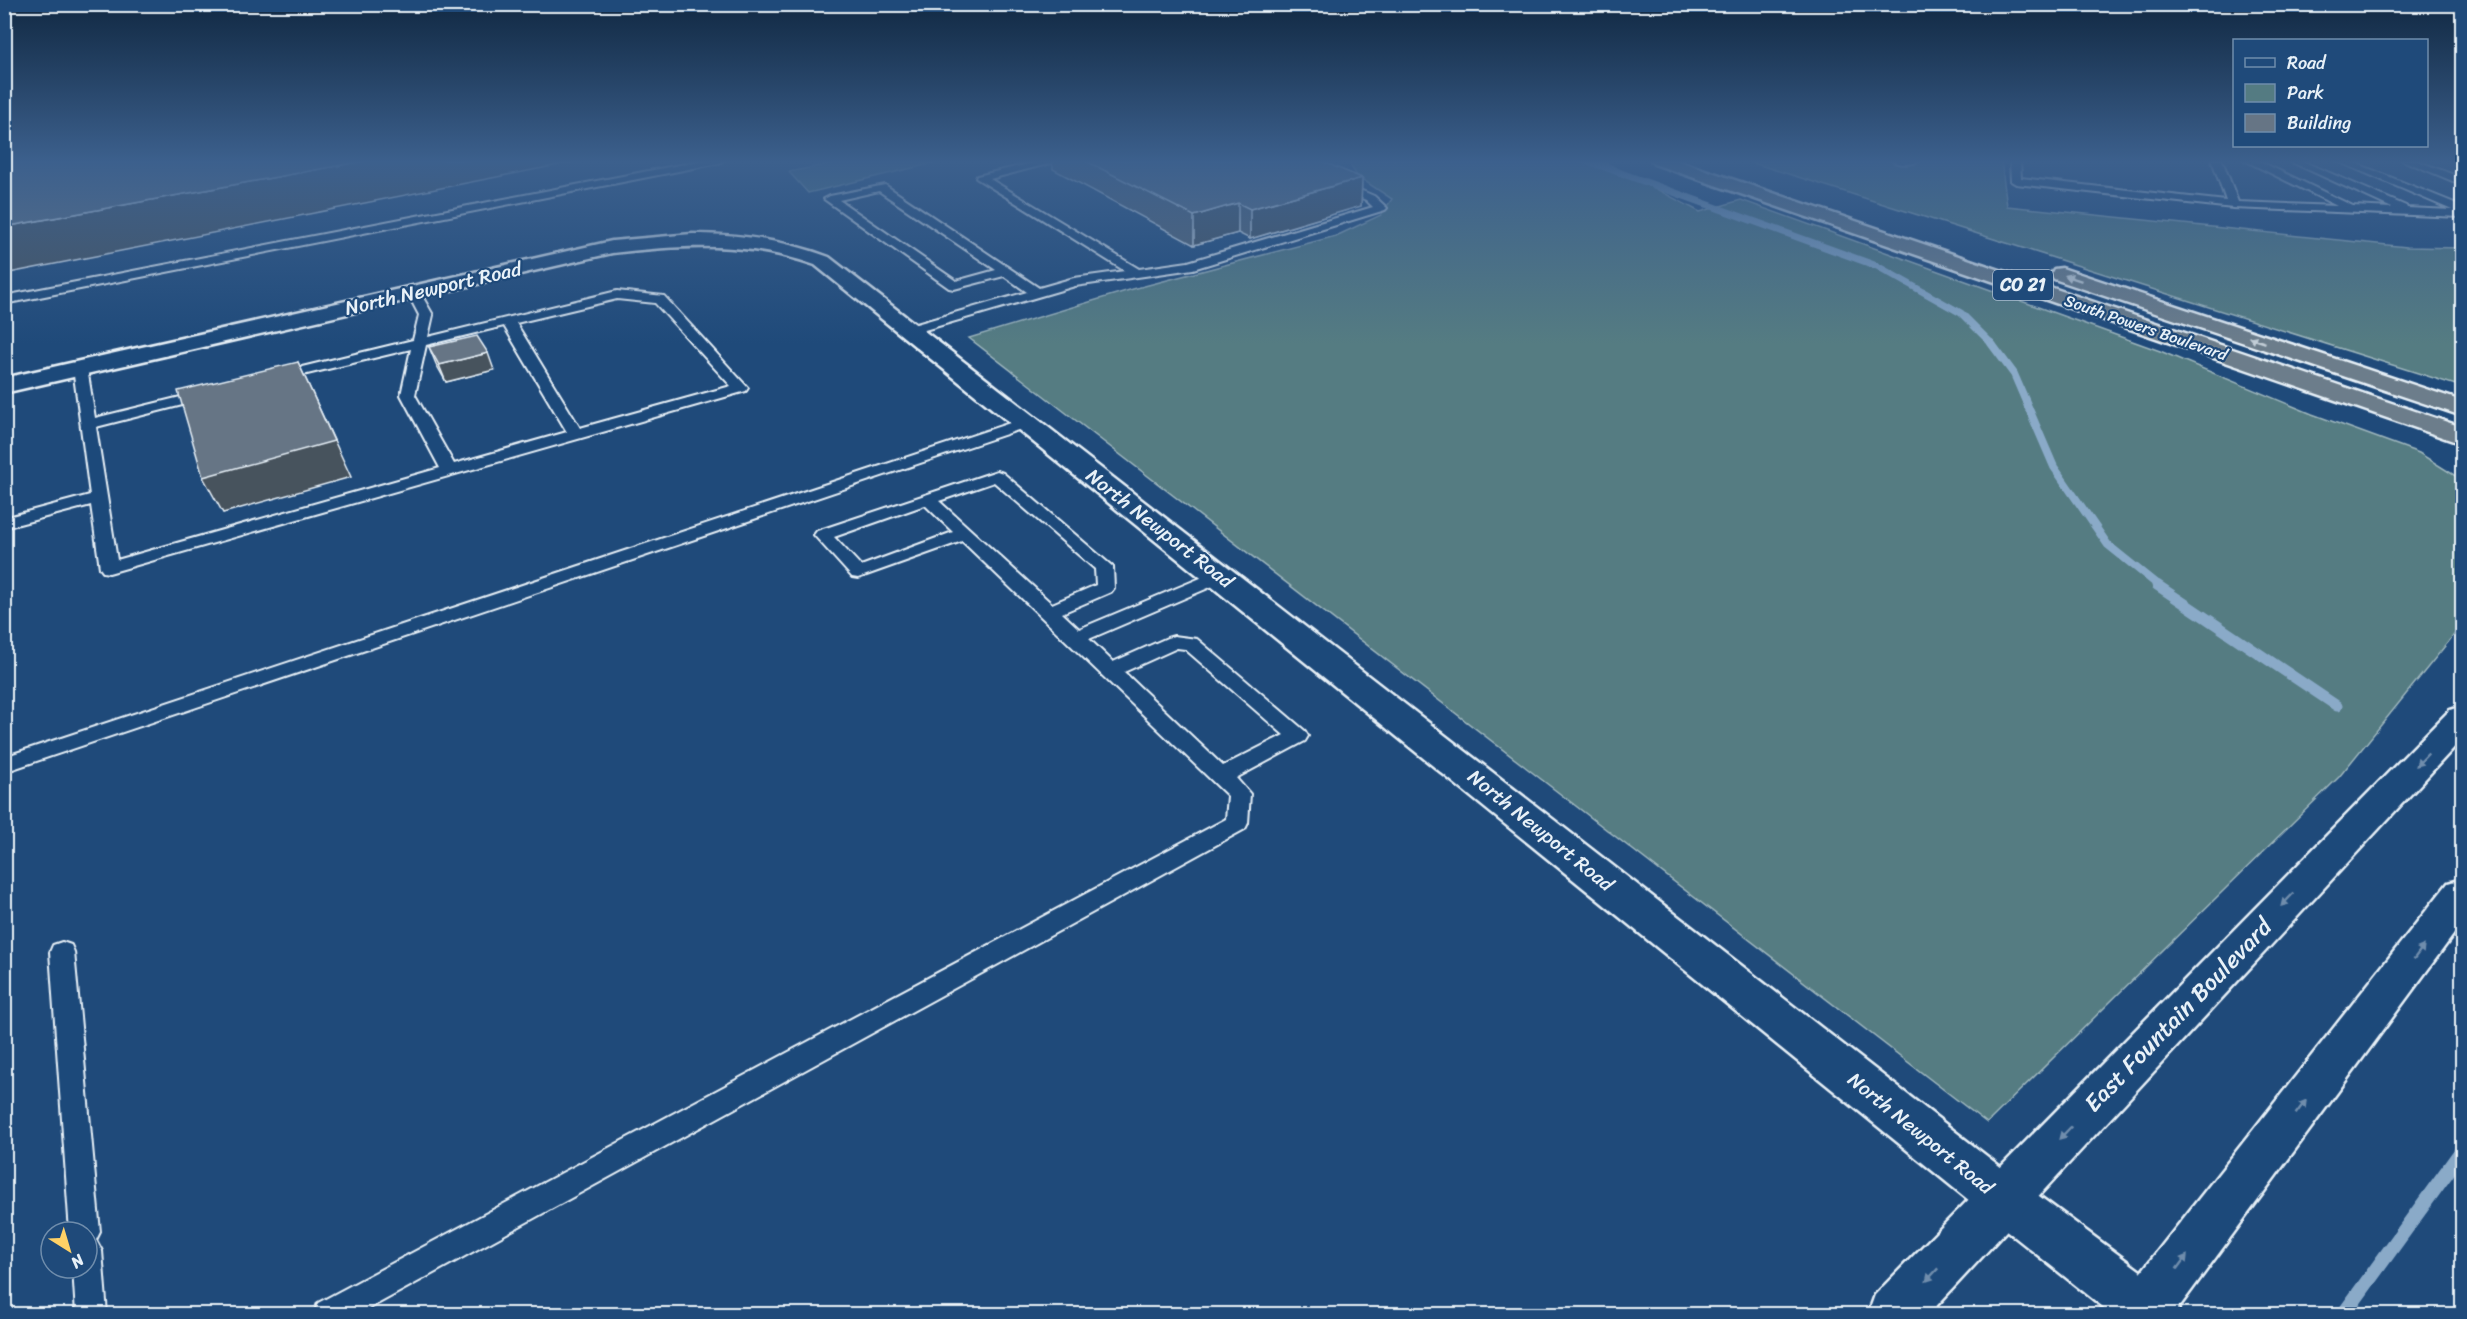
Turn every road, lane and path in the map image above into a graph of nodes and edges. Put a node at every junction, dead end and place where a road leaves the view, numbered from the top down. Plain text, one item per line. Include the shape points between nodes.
1 (405, 222) edge
2 (863, 222) edge
3 (931, 222) edge
4 (1052, 222) edge
5 (1336, 222) edge
6 (1839, 222) edge
7 (2042, 267) dead end
8 (1005, 272) junction
9 (1135, 272) junction
10 (413, 292) junction
11 (1038, 293) junction
12 (4, 300) edge
13 (508, 321) junction
14 (911, 330) junction
15 (419, 341) junction
16 (2313, 359) junction
17 (81, 368) junction
18 (2288, 376) junction
19 (269, 379) edge
20 (4, 386) edge
21 (223, 390) edge
22 (2463, 398) edge
23 (2463, 409) edge
24 (1028, 422) junction
25 (88, 424) junction
26 (576, 434) junction
27 (2463, 436) edge
28 (2463, 451) edge
29 (449, 470) junction
30 (98, 498) junction
31 (928, 499) junction
32 (4, 523) edge
33 (964, 534) junction
34 (1221, 576) junction
35 (1049, 612) junction
36 (1076, 637) junction
37 (1111, 670) junction
38 (2463, 718) edge
39 (4, 765) edge
40 (1221, 777) junction
41 (2463, 894) edge
42 (62, 952) dead end
43 (2003, 1198) junction
44 (84, 1220) edge
45 (89, 1280) edge
46 (2148, 1313) edge
47 (92, 1314) edge
48 (329, 1314) edge
49 (1894, 1314) edge

1 - 12 lane
2 - 8 lane via 954,285
3 - 8 lane
4 - 9 lane
5 - 9 lane via 1189,266
6 - 18 highway, South Powers Boulevard / CO 21
16 -> 7 highway, South Powers Boulevard / CO 21
8 - 11 lane
9 - 11 lane via 1074,282
10 - 14 street, North Newport Road via 612,248 677,240 737,240 785,248 822,261
10 - 15 lane via 426,315
10 - 17 street, North Newport Road
11 - 14 lane
13 - 15 lane
13 - 26 lane
13 - 26 lane via 617,295 659,299 741,388
14 - 24 street, North Newport Road
15 - 19 lane
15 - 29 lane via 408,395
16 - 22 highway
16 - 23 highway, South Powers Boulevard / CO 21
17 - 20 street, North Newport Road
17 - 25 lane
18 - 27 highway, South Powers Boulevard / CO 21
18 - 28 highway
21 - 25 lane
24 - 34 street, North Newport Road
24 - 39 lane
25 - 30 lane
26 - 29 lane
29 - 30 lane via 109,568
30 - 32 lane
31 - 33 lane
31 - 33 lane via 823,535 858,573
31 - 35 lane via 997,476 1104,567 1105,588
33 - 35 lane
34 - 36 lane
34 - 43 street, North Newport Road
35 - 36 lane
36 - 37 lane
37 - 40 lane
37 - 40 lane via 1174,642 1190,643 1298,736
38 -> 43 street, East Fountain Boulevard
40 - 48 lane via 1239,795 1237,823
46 -> 41 street
42 - 44 lane
43 - 46 street, North Newport Road
43 -> 49 street, East Fountain Boulevard
45 - 47 lane

